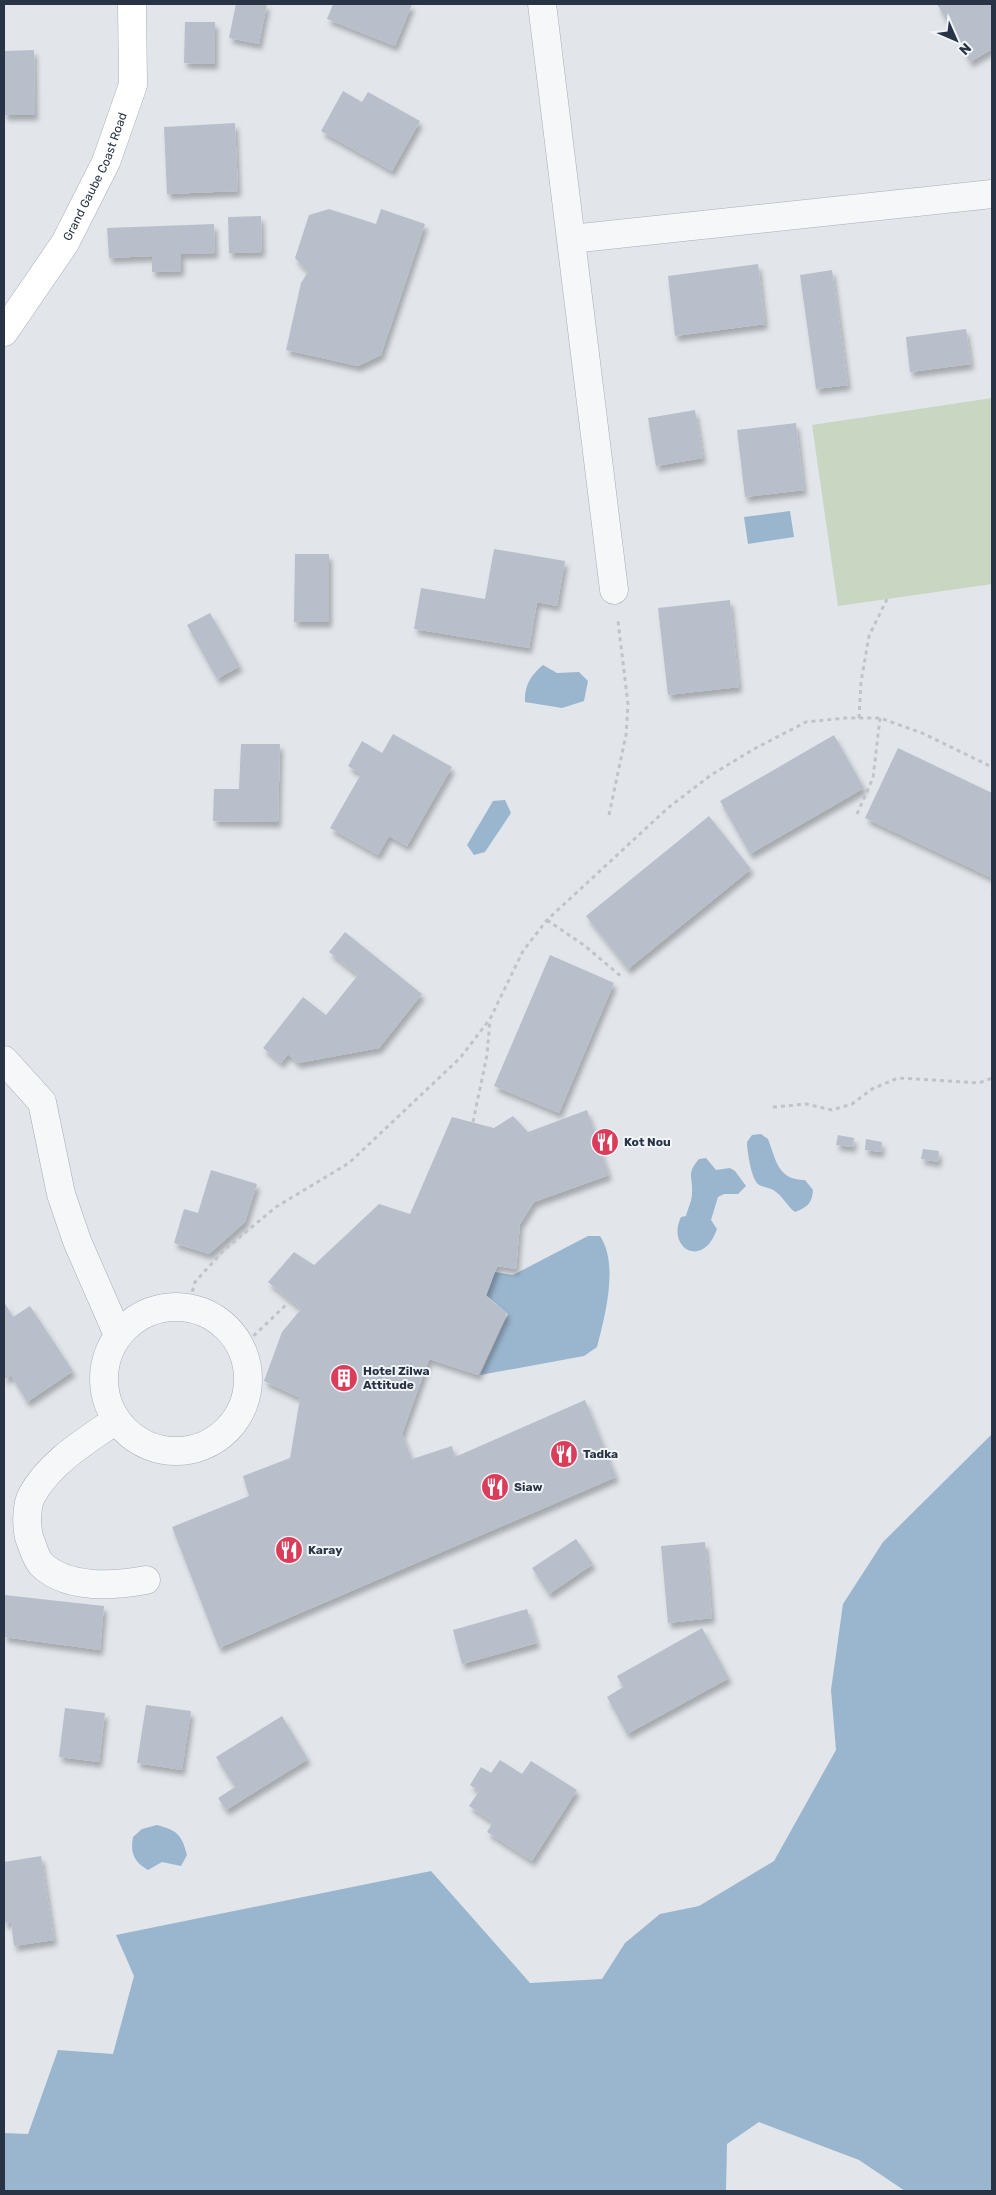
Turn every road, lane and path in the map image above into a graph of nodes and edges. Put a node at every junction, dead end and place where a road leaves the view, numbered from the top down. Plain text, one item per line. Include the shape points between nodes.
1 (132, 4) edge
2 (542, 4) edge
3 (992, 194) edge
4 (571, 238) junction
5 (4, 332) edge
6 (614, 590) joint
7 (886, 599) dead end
8 (859, 718) junction
9 (880, 718) junction
10 (992, 767) edge
11 (857, 814) dead end
12 (608, 815) dead end
13 (547, 920) junction
14 (623, 978) dead end
15 (490, 1019) junction
16 (4, 1060) edge
17 (992, 1078) edge
18 (773, 1107) dead end
19 (473, 1122) dead end
20 (290, 1300) dead end
21 (188, 1307) junction
22 (118, 1335) junction
23 (242, 1347) junction
24 (116, 1420) junction
25 (146, 1580) dead end

1 - 5 main road, Grand Gaube Coast Road via 133,85 106,162 65,243
2 - 4 street
3 - 4 street
4 - 6 street
6 - 12 path via 628,704 626,735
7 - 8 path via 869,636
8 - 9 path
8 - 13 path via 806,722 754,748 663,813
9 - 10 path via 931,737
9 - 11 path via 873,778
13 - 14 path
13 - 15 path via 523,951
15 - 19 path via 488,1055
15 - 21 path via 460,1058 349,1163 276,1207 224,1250 195,1282
16 - 22 street via 42,1102 60,1194
17 - 18 path via 979,1082 898,1078 872,1089 852,1104 832,1110 806,1104
20 - 23 path
21 - 22 street via 168,1307 149,1312 132,1321
21 - 23 street via 210,1314 229,1328
22 - 24 street via 107,1355 103,1377 106,1399
23 - 24 street via 249,1370 247,1394 238,1416 222,1435 201,1447 178,1452 154,1448 132,1437
24 - 25 street via 48,1472 31,1497 27,1532 40,1563 61,1578 123,1584

